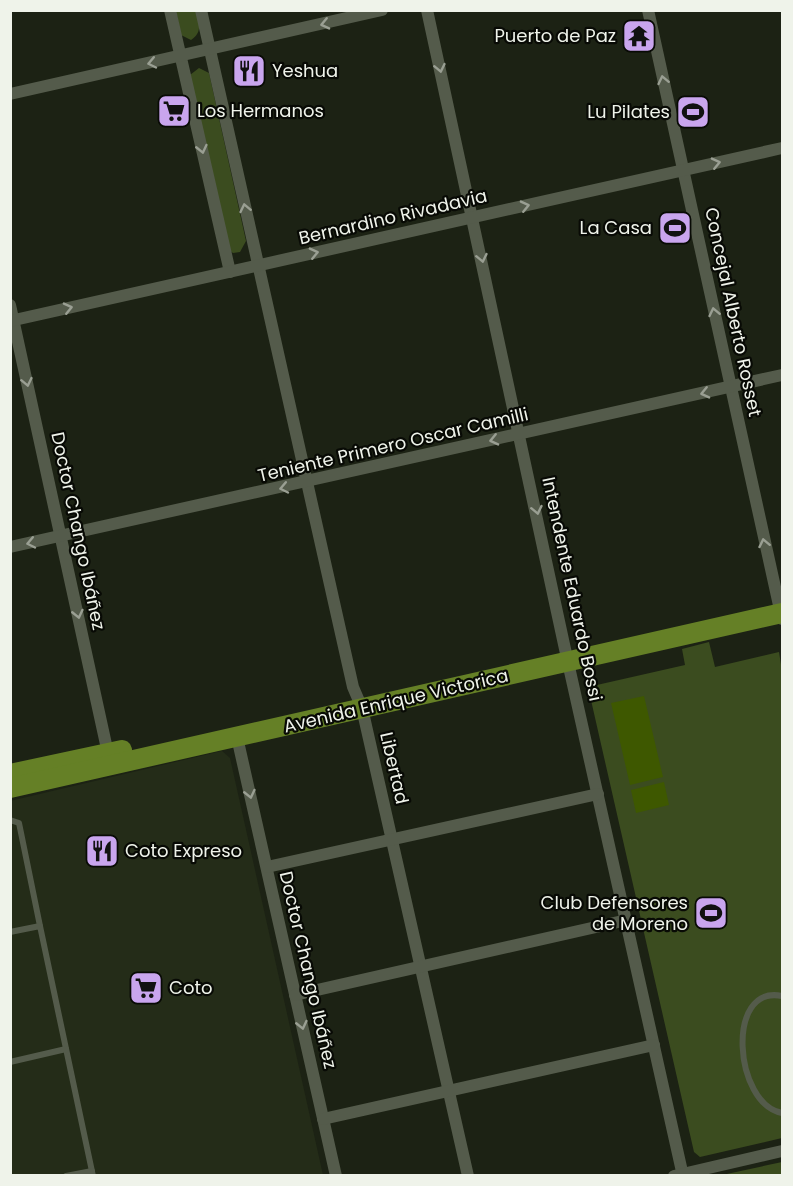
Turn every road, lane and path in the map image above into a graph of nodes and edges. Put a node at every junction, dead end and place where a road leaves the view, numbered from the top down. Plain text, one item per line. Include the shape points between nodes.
1 (170, 10) edge
2 (201, 10) edge
3 (382, 10) edge
4 (427, 10) edge
5 (648, 10) edge
6 (209, 50) junction
7 (180, 57) junction
8 (10, 94) edge
9 (783, 148) edge
10 (683, 170) junction
11 (473, 217) junction
12 (257, 265) junction
13 (230, 272) junction
14 (10, 305) edge
15 (12, 320) edge
16 (783, 375) edge
17 (731, 387) junction
18 (521, 434) junction
19 (306, 483) junction
20 (60, 536) junction
21 (10, 547) edge
22 (781, 610) edge
23 (567, 655) junction
24 (359, 701) junction
25 (237, 737) junction
26 (110, 759) junction
27 (10, 774) edge
28 (10, 788) edge
29 (598, 794) junction
30 (10, 820) edge
31 (392, 840) junction
32 (267, 867) junction
33 (627, 920) junction
34 (40, 926) junction
35 (10, 932) edge
36 (420, 967) junction
37 (295, 995) junction
38 (783, 996) edge
39 (654, 1045) junction
40 (66, 1049) junction
41 (10, 1062) edge
42 (449, 1092) junction
43 (783, 1113) edge
44 (323, 1119) junction
45 (783, 1151) edge
46 (93, 1173) edge
47 (680, 1175) edge
48 (66, 1176) edge
49 (336, 1176) edge
50 (468, 1176) edge

1 - 7 street
2 - 6 street, Libertad
3 -> 6 street
4 -> 11 street, Intendente Eduardo Bossi
10 -> 5 street, Concejal Alberto Rosset
6 - 7 street
12 -> 6 street, Libertad
7 -> 8 street
7 -> 13 street
10 -> 9 street, Bernardino Rivadavia
11 -> 10 street, Bernardino Rivadavia
17 -> 10 street, Concejal Alberto Rosset
12 -> 11 street, Bernardino Rivadavia
11 -> 18 street, Intendente Eduardo Bossi
12 - 13 street, Bernardino Rivadavia
12 - 19 street, Libertad
15 -> 13 street, Bernardino Rivadavia
14 - 15 street, Doctor Chango Ibáñez
15 -> 20 street, Doctor Chango Ibáñez
16 - 17 street, Teniente Primero Oscar Camilli
17 -> 18 street, Teniente Primero Oscar Camilli
22 -> 17 street, Concejal Alberto Rosset
18 -> 19 street, Teniente Primero Oscar Camilli
18 -> 23 street, Intendente Eduardo Bossi
19 -> 20 street, Teniente Primero Oscar Camilli
19 - 24 street, Libertad
20 -> 21 street, Teniente Primero Oscar Camilli
20 -> 26 street, Doctor Chango Ibáñez
22 - 23 main road, Avenida Enrique Victorica
23 - 24 main road, Avenida Enrique Victorica
23 - 29 street, Intendente Eduardo Bossi
24 - 25 main road, Avenida Enrique Victorica
24 - 26 main road, Avenida Enrique Victorica
24 - 31 street, Libertad
25 - 26 main road, Avenida Enrique Victorica
25 -> 32 street, Doctor Chango Ibáñez
26 - 27 main road, Avenida Enrique Victorica
26 - 28 main road, Avenida Enrique Victorica
29 - 31 street
29 - 33 street, Intendente Eduardo Bossi
30 - 34 lane via 19,824
31 - 32 street
31 - 36 street, Libertad
32 - 37 street, Doctor Chango Ibáñez
33 - 36 street
33 - 39 street, Intendente Eduardo Bossi
34 - 35 lane
34 - 40 lane
36 - 37 street
36 - 42 street, Libertad
37 -> 44 street, Doctor Chango Ibáñez
38 - 43 lane via 766,996 755,1002 744,1022 744,1060 760,1101 769,1110
39 - 42 street
39 - 47 street, Intendente Eduardo Bossi
40 - 41 lane
40 - 46 lane
42 - 44 street
42 - 50 street, Libertad
44 - 49 street, Doctor Chango Ibáñez
45 - 47 street
46 - 48 lane

